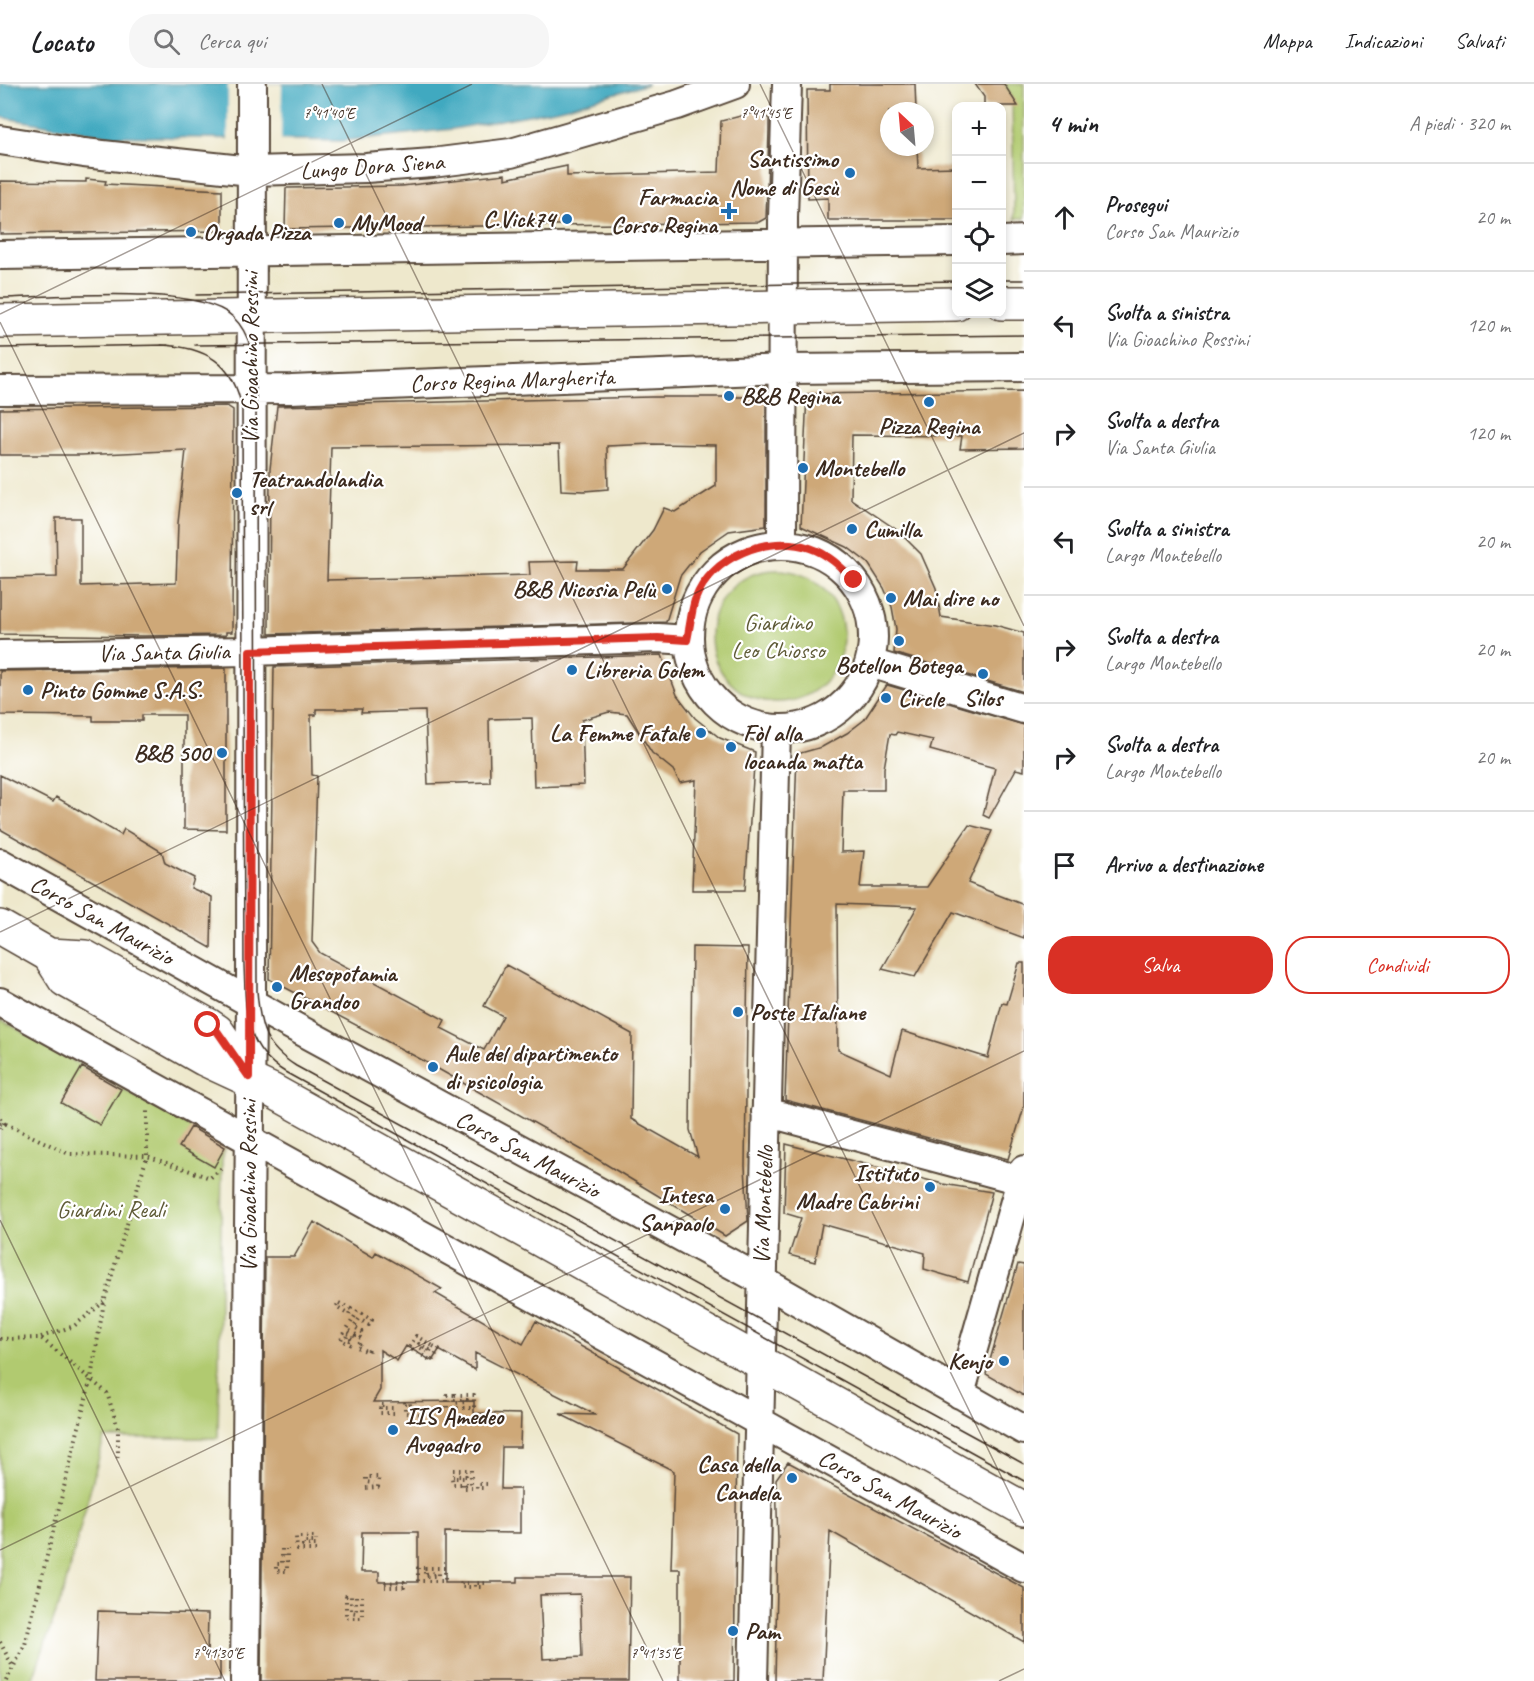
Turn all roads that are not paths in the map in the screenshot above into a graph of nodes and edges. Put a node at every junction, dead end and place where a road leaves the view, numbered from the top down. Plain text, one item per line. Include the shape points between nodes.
1 (252, 84) edge
2 (735, 84) edge
3 (787, 84) edge
4 (0, 140) edge
5 (251, 161) junction
6 (1024, 240) edge
7 (952, 241) edge
8 (1006, 241) edge
9 (783, 244) junction
10 (250, 252) junction
11 (0, 255) edge
12 (1006, 303) edge
13 (1024, 303) edge
14 (952, 304) edge
15 (783, 307) junction
16 (250, 316) junction
17 (0, 321) edge
18 (1024, 367) edge
19 (784, 369) junction
20 (0, 390) edge
21 (250, 390) junction
22 (782, 543) junction
23 (687, 640) junction
24 (250, 651) junction
25 (0, 655) edge
26 (870, 663) junction
27 (1024, 709) edge
28 (776, 729) junction
29 (0, 863) edge
30 (0, 927) edge
31 (0, 1002) edge
32 (251, 1003) junction
33 (249, 1077) junction
34 (766, 1112) junction
35 (240, 1150) junction
36 (1023, 1177) edge
37 (761, 1280) junction
38 (759, 1362) junction
39 (960, 1394) junction
40 (759, 1422) junction
41 (1022, 1426) edge
42 (1024, 1509) edge
43 (1024, 1568) edge
44 (245, 1681) edge
45 (753, 1681) edge

1 - 5 street, Via Gioachino Rossini
2 - 5 street, Lungo Dora Siena via 511,153 388,167
3 - 9 street
4 - 5 street, Lungo Dora Siena via 84,153
5 - 10 street, Via Gioachino Rossini
6 - 8 street
7 - 9 street
9 - 10 street
9 - 15 street
10 - 11 street
10 - 16 street, Via Gioachino Rossini
12 - 13 main road
14 - 15 main road
15 - 16 main road
15 - 19 street
16 - 17 main road
16 - 21 street, Via Gioachino Rossini
18 - 19 street, Corso Regina Margherita
19 - 21 street, Corso Regina Margherita
19 - 22 street
20 - 21 street, Corso Regina Margherita
21 - 24 street, Via Gioachino Rossini
22 - 23 street via 758,546 735,555 715,570 696,598
22 - 26 street via 810,548 826,556 854,580 868,604 873,632
23 - 24 street, Via Santa Giulia
23 - 28 street via 701,686 718,706 739,720
24 - 25 street, Via Santa Giulia
24 - 32 street, Via Gioachino Rossini
26 - 27 street
26 - 28 street via 849,699 832,714 812,724
28 - 34 street, Via Montebello
29 - 32 street, Corso San Maurizio
30 - 33 main road via 49,955 65,980 204,1059
31 - 35 street, Corso San Maurizio
32 - 33 street, Via Gioachino Rossini
32 - 37 street, Corso San Maurizio
33 - 35 street, Via Gioachino Rossini
33 - 38 main road
34 - 36 street
34 - 37 street, Via Montebello
35 - 40 street, Corso San Maurizio via 514,1299
35 - 44 street, Via Gioachino Rossini
36 - 39 street
37 - 38 street, Via Montebello
37 - 39 street, Corso San Maurizio
38 - 40 street, Via Montebello
38 - 42 main road
39 - 41 street, Corso San Maurizio
40 - 43 street, Corso San Maurizio
40 - 45 street, Via Montebello

